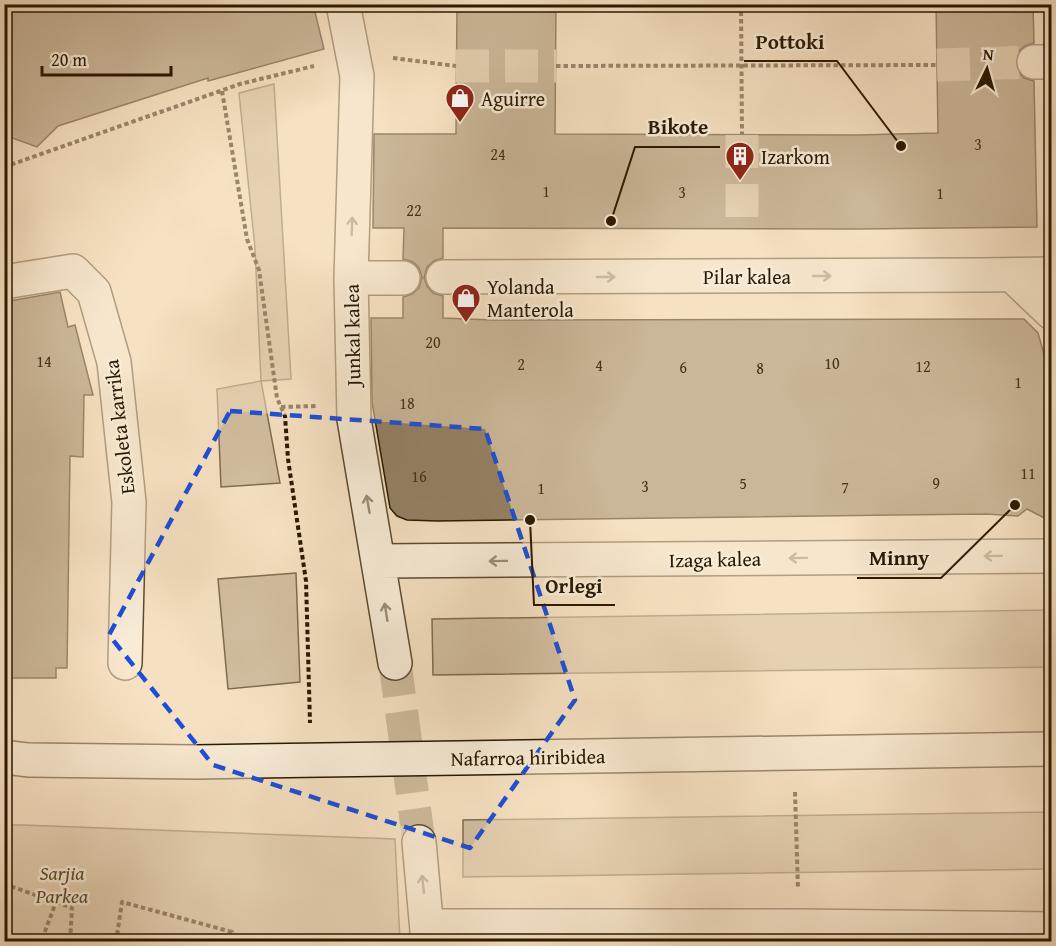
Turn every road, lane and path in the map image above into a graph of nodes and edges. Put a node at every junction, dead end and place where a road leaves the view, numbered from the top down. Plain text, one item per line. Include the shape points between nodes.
1 (343, 4) edge
2 (741, 4) edge
3 (353, 57) junction
4 (937, 65) tunnel mouth
5 (456, 66) tunnel mouth
6 (556, 66) tunnel mouth
7 (742, 66) junction
8 (282, 74) dead end
9 (222, 91) junction
10 (742, 135) tunnel mouth
11 (4, 167) edge
12 (1052, 274) edge
13 (1012, 275) junction
14 (443, 277) dead end
15 (351, 278) junction
16 (403, 278) dead end
17 (4, 282) edge
18 (1052, 313) edge
19 (1052, 556) edge
20 (378, 561) junction
21 (125, 663) dead end
22 (394, 663) tunnel mouth
23 (1052, 749) edge
24 (794, 753) junction
25 (4, 757) edge
26 (312, 760) junction
27 (419, 842) tunnel mouth
28 (4, 884) edge
29 (56, 902) junction
30 (799, 926) junction
31 (1052, 929) edge
32 (428, 934) edge
33 (41, 942) edge
34 (70, 942) edge
35 (116, 942) edge
36 (230, 942) edge

1 - 3 street, Junkal kalea
2 - 7 path
3 - 5 path
15 -> 3 street, Junkal kalea via 357,76
4 - 7 path
6 - 7 path
7 - 10 path
8 - 9 path
9 - 11 path
9 - 26 path via 247,239 259,270 277,398 285,416 306,581
12 - 13 street, Pilar kalea
14 -> 13 street, Pilar kalea
13 - 18 street
15 - 16 street
20 -> 15 street, Junkal kalea via 354,419
17 - 21 street, Eskoleta karrika via 72,270 94,292 114,362 129,502
19 -> 20 street, Izaga kalea
22 -> 20 street, Junkal kalea
23 - 24 street, Nafarroa hiribidea
24 - 26 street, Nafarroa hiribidea
24 - 30 path
25 - 26 street, Nafarroa hiribidea via 178,762
32 -> 27 street
28 - 29 path
29 - 33 path
29 - 34 path via 72,908
30 - 31 street
30 - 32 street
35 - 36 path via 122,902 232,932

